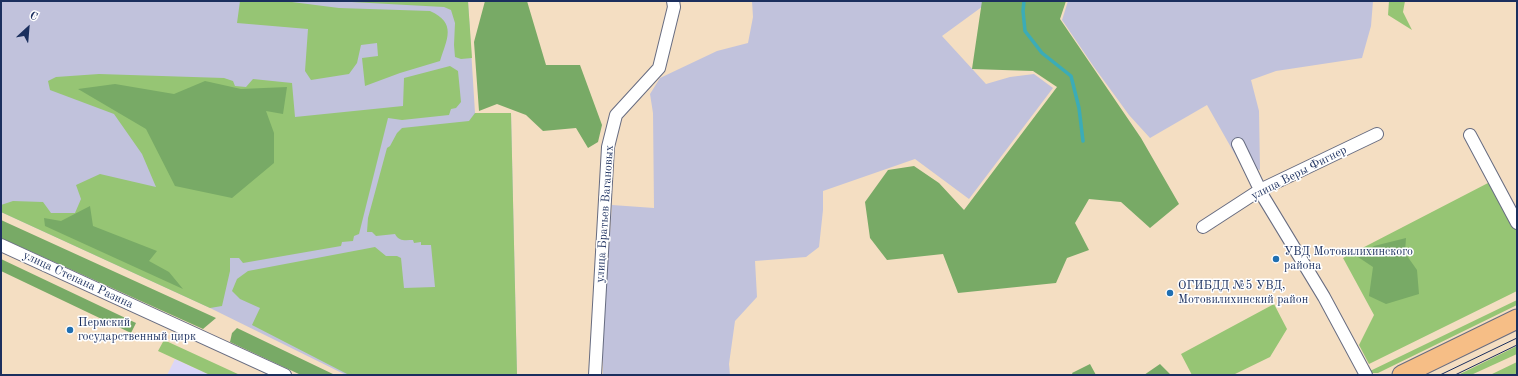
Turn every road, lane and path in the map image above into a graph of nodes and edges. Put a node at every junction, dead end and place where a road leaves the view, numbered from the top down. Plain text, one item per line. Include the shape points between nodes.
1 (673, 1) edge
2 (1377, 134) dead end
3 (1470, 135) dead end
4 (1238, 144) dead end
5 (1260, 190) junction
6 (1517, 223) edge
7 (1203, 227) dead end
8 (1, 245) edge
9 (1517, 319) edge
10 (285, 375) edge
11 (596, 375) edge
12 (1366, 375) edge
13 (1402, 375) edge

1 - 11 street, улица Братьев Вагановых via 674,7 659,68 616,115 608,147
2 - 5 street, улица Веры Фигнер
3 - 6 street
4 - 5 street
5 - 7 street, улица Веры Фигнер
5 - 12 street via 1324,297
8 - 10 street, улица Степана Разина
9 - 13 main road

